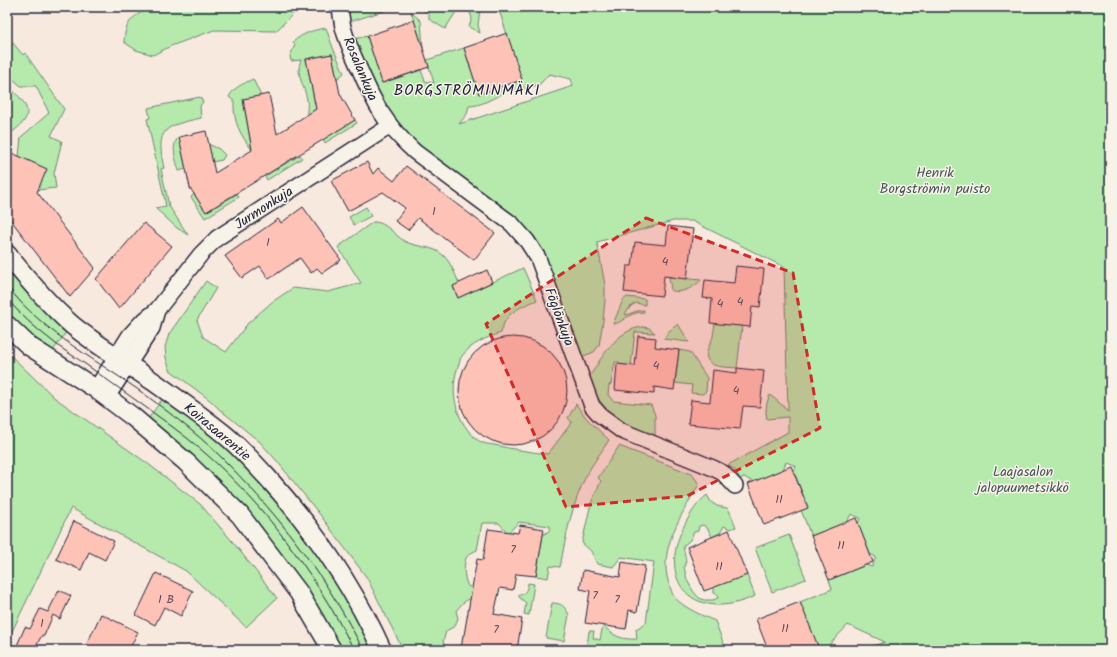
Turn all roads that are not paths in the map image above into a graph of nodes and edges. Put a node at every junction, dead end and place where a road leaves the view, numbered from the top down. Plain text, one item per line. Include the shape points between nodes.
1 (340, 7) edge
2 (390, 126) junction
3 (7, 254) edge
4 (7, 325) edge
5 (122, 360) junction
6 (101, 393) junction
7 (735, 486) dead end
8 (332, 650) edge
9 (382, 650) edge

1 - 2 street, Rosalankuja via 344,33 372,98
2 - 5 street, Jurmonkuja via 217,238 201,254 157,310 152,328
2 - 7 street, Föglönkuja via 415,152 512,224 526,241 538,258 592,406 600,415 622,431 723,473
3 - 5 street, Koirasaarentie via 27,280 72,325
4 - 6 street via 29,346
5 - 6 street, Jurmonkuja
5 - 9 street, Koirasaarentie via 226,436 285,497 325,548 352,591
6 - 8 street via 133,416 186,462 240,515 299,593

